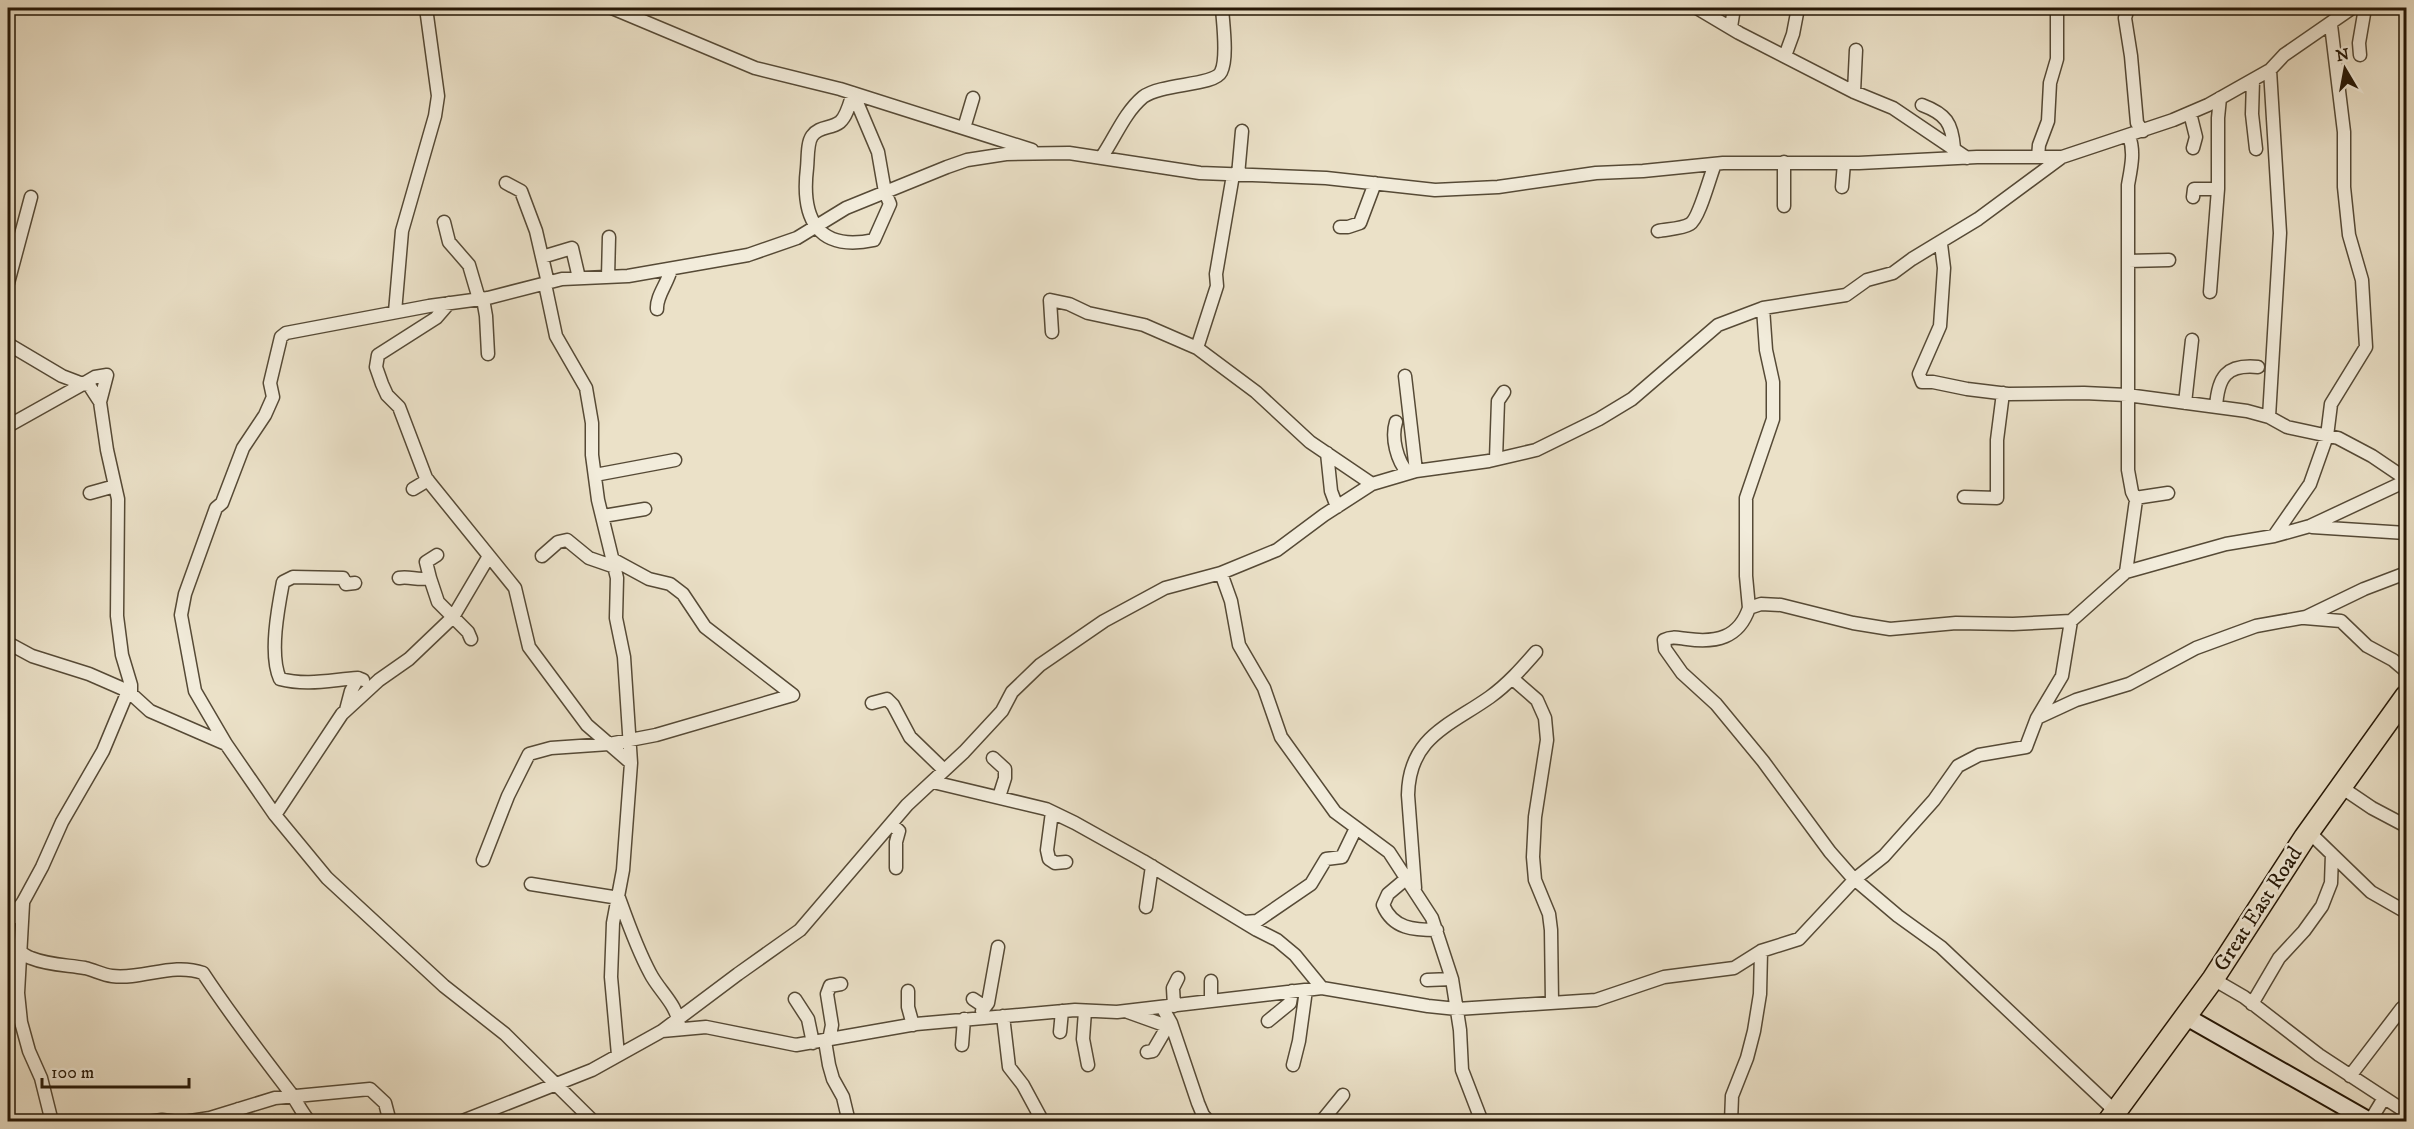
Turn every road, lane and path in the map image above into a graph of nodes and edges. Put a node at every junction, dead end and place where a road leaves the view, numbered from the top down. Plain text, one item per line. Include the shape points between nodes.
1 (426, 8) edge
2 (612, 8) edge
3 (1222, 8) edge
4 (1696, 8) edge
5 (1734, 8) edge
6 (1798, 8) edge
7 (2057, 8) edge
8 (2128, 8) edge
9 (2352, 8) edge
10 (2365, 8) edge
11 (2331, 25) junction
12 (1731, 27) junction
13 (1856, 50) dead end
14 (2360, 55) dead end
15 (1785, 56) junction
16 (2270, 70) junction
17 (2253, 80) junction
18 (1854, 92) junction
19 (853, 93) junction
20 (973, 98) dead end
21 (2220, 98) junction
22 (1922, 105) dead end
23 (2190, 113) junction
24 (964, 128) junction
25 (1242, 131) dead end
26 (2143, 131) junction
27 (2129, 135) junction
28 (1954, 148) junction
29 (2193, 148) dead end
30 (2256, 149) dead end
31 (1041, 153) junction
32 (2038, 157) junction
33 (2062, 157) junction
34 (1101, 158) junction
35 (1967, 158) junction
36 (1784, 162) junction
37 (1844, 163) junction
38 (1715, 164) junction
39 (1235, 175) junction
40 (506, 183) dead end
41 (1376, 183) junction
42 (1842, 187) dead end
43 (2218, 189) junction
44 (885, 192) junction
45 (31, 197) dead end
46 (2193, 197) dead end
47 (1784, 206) dead end
48 (444, 222) dead end
49 (815, 226) junction
50 (1340, 227) dead end
51 (1658, 231) dead end
52 (609, 237) dead end
53 (1941, 244) junction
54 (542, 257) junction
55 (2169, 260) dead end
56 (2128, 261) junction
57 (671, 269) junction
58 (608, 277) junction
59 (579, 278) junction
60 (8, 283) edge
61 (546, 284) junction
62 (2210, 292) dead end
63 (481, 299) junction
64 (449, 303) junction
65 (1763, 308) junction
66 (657, 309) dead end
67 (395, 312) junction
68 (1052, 332) dead end
69 (2192, 340) dead end
70 (8, 344) edge
71 (1197, 348) junction
72 (488, 354) dead end
73 (2258, 367) dead end
74 (1405, 376) dead end
75 (83, 384) junction
76 (1504, 392) dead end
77 (2003, 393) junction
78 (2127, 395) junction
79 (100, 402) junction
80 (2185, 403) junction
81 (2216, 407) junction
82 (2269, 417) junction
83 (1396, 422) dead end
84 (8, 426) edge
85 (2327, 436) junction
86 (1327, 453) junction
87 (1496, 459) junction
88 (675, 460) dead end
89 (1412, 472) junction
90 (595, 475) junction
91 (428, 480) junction
92 (2406, 480) edge
93 (1372, 484) junction
94 (115, 486) junction
95 (413, 489) dead end
96 (90, 493) dead end
97 (2168, 493) dead end
98 (1964, 497) dead end
99 (2134, 498) junction
100 (1336, 507) junction
101 (645, 509) dead end
102 (603, 516) junction
103 (2310, 526) junction
104 (2406, 534) edge
105 (2274, 536) junction
106 (437, 555) dead end
107 (489, 556) junction
108 (542, 556) dead end
109 (614, 564) junction
110 (2126, 572) junction
111 (1221, 573) junction
112 (2406, 573) edge
113 (399, 578) dead end
114 (430, 578) junction
115 (355, 584) dead end
116 (1749, 608) junction
117 (453, 617) junction
118 (2300, 618) junction
119 (2071, 621) junction
120 (471, 639) dead end
121 (8, 643) edge
122 (1536, 652) dead end
123 (2406, 671) edge
124 (358, 678) junction
125 (1513, 679) junction
126 (375, 684) junction
127 (130, 693) junction
128 (2406, 696) edge
129 (872, 703) dead end
130 (346, 711) junction
131 (2037, 718) junction
132 (629, 739) junction
133 (226, 744) junction
134 (609, 744) junction
135 (993, 758) dead end
136 (631, 763) junction
137 (943, 769) junction
138 (933, 782) junction
139 (2341, 787) junction
140 (999, 797) junction
141 (1053, 812) junction
142 (275, 815) junction
143 (891, 824) junction
144 (2406, 826) edge
145 (1356, 828) junction
146 (2309, 832) junction
147 (2332, 854) junction
148 (483, 860) dead end
149 (1066, 862) dead end
150 (1152, 866) junction
151 (897, 868) dead end
152 (1407, 878) junction
153 (1855, 879) junction
154 (531, 884) dead end
155 (1415, 890) junction
156 (619, 898) junction
157 (23, 902) junction
158 (1146, 907) dead end
159 (2406, 912) edge
160 (1244, 922) junction
161 (8, 923) edge
162 (1437, 930) junction
163 (8, 944) edge
164 (998, 947) dead end
165 (19, 950) junction
166 (1761, 951) junction
167 (1178, 978) dead end
168 (1452, 979) junction
169 (2212, 979) junction
170 (1427, 980) dead end
171 (1211, 981) dead end
172 (841, 984) dead end
173 (1322, 988) junction
174 (1306, 990) junction
175 (908, 991) dead end
176 (1292, 991) junction
177 (795, 999) dead end
178 (973, 999) dead end
179 (1211, 1001) junction
180 (1552, 1002) junction
181 (2252, 1004) junction
182 (1168, 1006) junction
183 (2402, 1008) dead end
184 (1457, 1009) junction
185 (1062, 1011) junction
186 (1085, 1011) junction
187 (1126, 1011) junction
188 (983, 1014) junction
189 (1003, 1016) junction
190 (2185, 1016) junction
191 (964, 1019) junction
192 (1268, 1021) dead end
193 (679, 1024) junction
194 (913, 1024) junction
195 (1168, 1024) junction
196 (1060, 1032) dead end
197 (822, 1041) junction
198 (962, 1045) dead end
199 (1147, 1052) dead end
200 (618, 1055) junction
201 (1088, 1065) dead end
202 (1293, 1065) dead end
203 (2350, 1076) junction
204 (558, 1085) junction
205 (295, 1097) junction
206 (2384, 1098) junction
207 (2406, 1112) edge
208 (239, 1115) edge
209 (2112, 1116) edge
210 (2370, 1121) edge
211 (52, 1122) edge
212 (147, 1122) edge
213 (178, 1122) edge
214 (184, 1122) edge
215 (310, 1122) edge
216 (390, 1122) edge
217 (460, 1122) edge
218 (594, 1122) edge
219 (849, 1122) edge
220 (1043, 1122) edge
221 (1209, 1122) edge
222 (1321, 1122) edge
223 (1337, 1122) edge
224 (1482, 1122) edge
225 (1731, 1122) edge

1 - 67 street via 438,96 402,231
2 - 19 street via 755,68
3 - 34 street via 1221,73 1212,81 1168,86 1144,97 1125,117
4 - 12 street
5 - 12 street
6 - 15 street
7 - 32 street via 2058,59 2050,83 2048,121
8 - 26 street via 2125,18 2137,123
9 - 11 street
10 - 14 street
11 - 16 street via 2284,55
11 - 85 street via 2344,132 2349,235 2362,280 2366,347 2331,404
12 - 15 street
13 - 18 street
15 - 18 street
16 - 17 street
16 - 82 street via 2280,233
17 - 21 street
17 - 30 street
18 - 28 street via 1893,108
19 - 24 street
19 - 44 street via 878,152
19 - 49 street via 839,123 818,129 810,138 804,190 810,220
20 - 24 street
21 - 23 street
21 - 43 street
22 - 28 street via 1942,115 1953,130
23 - 26 street
23 - 29 street via 2196,137
24 - 31 street
25 - 39 street
26 - 27 street
27 - 33 street
27 - 56 street via 2132,160 2128,185
28 - 35 street
31 - 34 street
31 - 44 street via 967,160
32 - 33 street
32 - 35 street
33 - 53 street
34 - 39 street
35 - 37 street
36 - 37 street
36 - 38 street
36 - 47 street
37 - 42 street
38 - 41 street via 1596,173 1466,190
38 - 51 street via 1699,214 1691,224
39 - 41 street
39 - 71 street via 1216,285
40 - 54 street via 521,191
41 - 50 street via 1360,223
43 - 46 street via 2194,189
43 - 62 street
44 - 49 street
44 - 49 street via 890,204 874,240 855,244 829,237
45 - 60 street
48 - 63 street via 449,242 469,265
49 - 57 street via 776,247
52 - 58 street
53 - 65 street via 1893,273 1867,280 1846,295
53 - 77 street via 1944,268 1940,326 1919,379
54 - 59 street via 572,248
54 - 61 street
55 - 56 street
56 - 78 street
57 - 58 street
57 - 66 street
58 - 59 street
59 - 61 street
61 - 63 street
61 - 90 street via 556,336 586,388
63 - 64 street
63 - 72 street
64 - 67 street
64 - 91 street via 436,318 384,350 376,361 387,395 399,407
65 - 87 street via 1718,325 1632,399 1599,419 1536,450
65 - 116 street via 1773,382 1773,419 1746,498
67 - 133 street via 295,330 281,337 270,383 273,397 243,448 222,503 216,508 184,594 181,615 195,691
68 - 71 street via 1050,300 1088,313 1143,324
69 - 80 street
70 - 75 street
71 - 86 street
73 - 81 street via 2236,367 2223,375
74 - 89 street
75 - 79 street via 89,385
75 - 79 street via 107,375
75 - 84 street
76 - 87 street via 1498,401
77 - 78 street
77 - 98 street via 1997,440 1997,498
78 - 80 street
78 - 99 street via 2128,470
79 - 94 street
80 - 81 street
81 - 82 street
82 - 85 street via 2287,427
83 - 89 street via 1401,466
85 - 92 street via 2364,452
85 - 105 street via 2310,484
86 - 93 street
86 - 100 street
87 - 89 street
88 - 90 street
89 - 93 street
90 - 102 street
91 - 95 street
91 - 107 street
92 - 103 street
93 - 100 street
94 - 96 street
94 - 127 street via 119,517 117,616
97 - 99 street
99 - 110 street
100 - 111 street via 1277,550
101 - 102 street
102 - 109 street
103 - 104 street
103 - 105 street
105 - 110 street via 2226,544
106 - 114 street via 426,562
107 - 117 street
107 - 134 street via 515,588 533,653 587,725
108 - 109 street via 558,542 567,540 589,558
109 - 132 street
109 - 132 street via 677,589 687,597 705,627 793,695 656,735
110 - 119 street
111 - 137 street via 1165,588 1070,642 1012,692 1002,711
111 - 145 street via 1239,645 1264,688 1281,737 1323,799
112 - 118 street
113 - 114 street
114 - 117 street via 438,602
115 - 124 street via 346,584 343,578 294,577 283,582 276,669 280,679 298,684
116 - 119 street via 1781,605 1890,629 1956,623
116 - 153 street via 1732,634 1703,641 1668,638 1664,640 1665,649 1682,673 1716,704
117 - 120 street
117 - 126 street via 409,659
118 - 123 street via 2341,621 2367,646
118 - 131 street via 2256,626 2196,648 2129,684 2076,700
119 - 131 street via 2062,676
121 - 127 street
122 - 125 street
124 - 126 street
124 - 130 street
125 - 155 street via 1444,726 1419,750 1407,795
125 - 180 street via 1538,700 1545,718 1547,740 1533,857 1535,880 1549,914
126 - 130 street
127 - 133 street via 150,711
127 - 157 street
128 - 139 highway, Great East Road
129 - 137 street via 887,699 910,737
130 - 142 street via 328,732
131 - 153 street via 2026,747 1979,755 1959,766 1884,856
132 - 134 street
132 - 136 street
133 - 142 street
134 - 136 street
134 - 148 street via 551,748 529,754
135 - 140 street via 1005,769
136 - 156 street
137 - 138 street
138 - 140 street
138 - 143 street
139 - 144 street
139 - 146 highway, Great East Road
140 - 141 street
141 - 149 street via 1049,859
141 - 150 street
142 - 204 street via 327,878
143 - 151 street via 899,831
143 - 193 street via 800,930
145 - 152 street via 1389,852
145 - 160 street via 1342,856 1326,859 1311,884 1257,921
146 - 147 street
146 - 169 highway, Great East Road
147 - 159 street via 2371,892
147 - 181 street via 2331,883 2322,906 2279,958
150 - 158 street
150 - 160 street
152 - 155 street
152 - 162 street via 1388,894 1383,905 1387,915 1400,927
153 - 166 street via 1799,939
153 - 209 street via 1949,954
154 - 156 street
155 - 162 street
156 - 193 street via 650,974
156 - 200 street via 613,923 611,976
157 - 161 street
157 - 165 street
160 - 173 street via 1295,955
162 - 168 street
163 - 165 street
164 - 188 street
165 - 205 street via 47,963 110,976 130,977 159,970 191,969 203,973
165 - 211 street via 21,1022
166 - 180 street via 1734,968 1664,977 1596,1000
166 - 225 street via 1754,1031 1732,1096
167 - 182 street
168 - 170 street
168 - 184 street
169 - 181 street
169 - 190 highway, Great East Road
171 - 179 street
172 - 197 street via 830,986 826,994 832,1025
173 - 174 street
173 - 184 street
174 - 176 street
174 - 202 street
175 - 194 street
176 - 179 street
176 - 192 street via 1290,1003
177 - 197 street
178 - 188 street via 982,1005
179 - 182 street
180 - 184 street
181 - 203 street
182 - 187 street
182 - 195 street
183 - 203 street
184 - 224 street via 1462,1070
185 - 186 street
185 - 189 street
185 - 196 street
186 - 187 street
186 - 201 street via 1083,1039
187 - 195 street
188 - 189 street
188 - 191 street
189 - 220 street via 1010,1067
190 - 209 highway, Great East Road
190 - 210 main road
191 - 194 street
191 - 198 street
193 - 197 street via 796,1045
193 - 200 street
194 - 197 street
195 - 199 street via 1153,1050
195 - 221 street
197 - 219 street
200 - 204 street
203 - 206 street
204 - 217 street
204 - 218 street
205 - 208 street via 275,1098
205 - 215 street
205 - 216 street via 370,1089 385,1103
206 - 207 street
206 - 210 street
208 - 214 street
212 - 213 street
222 - 223 street via 1339,1100

